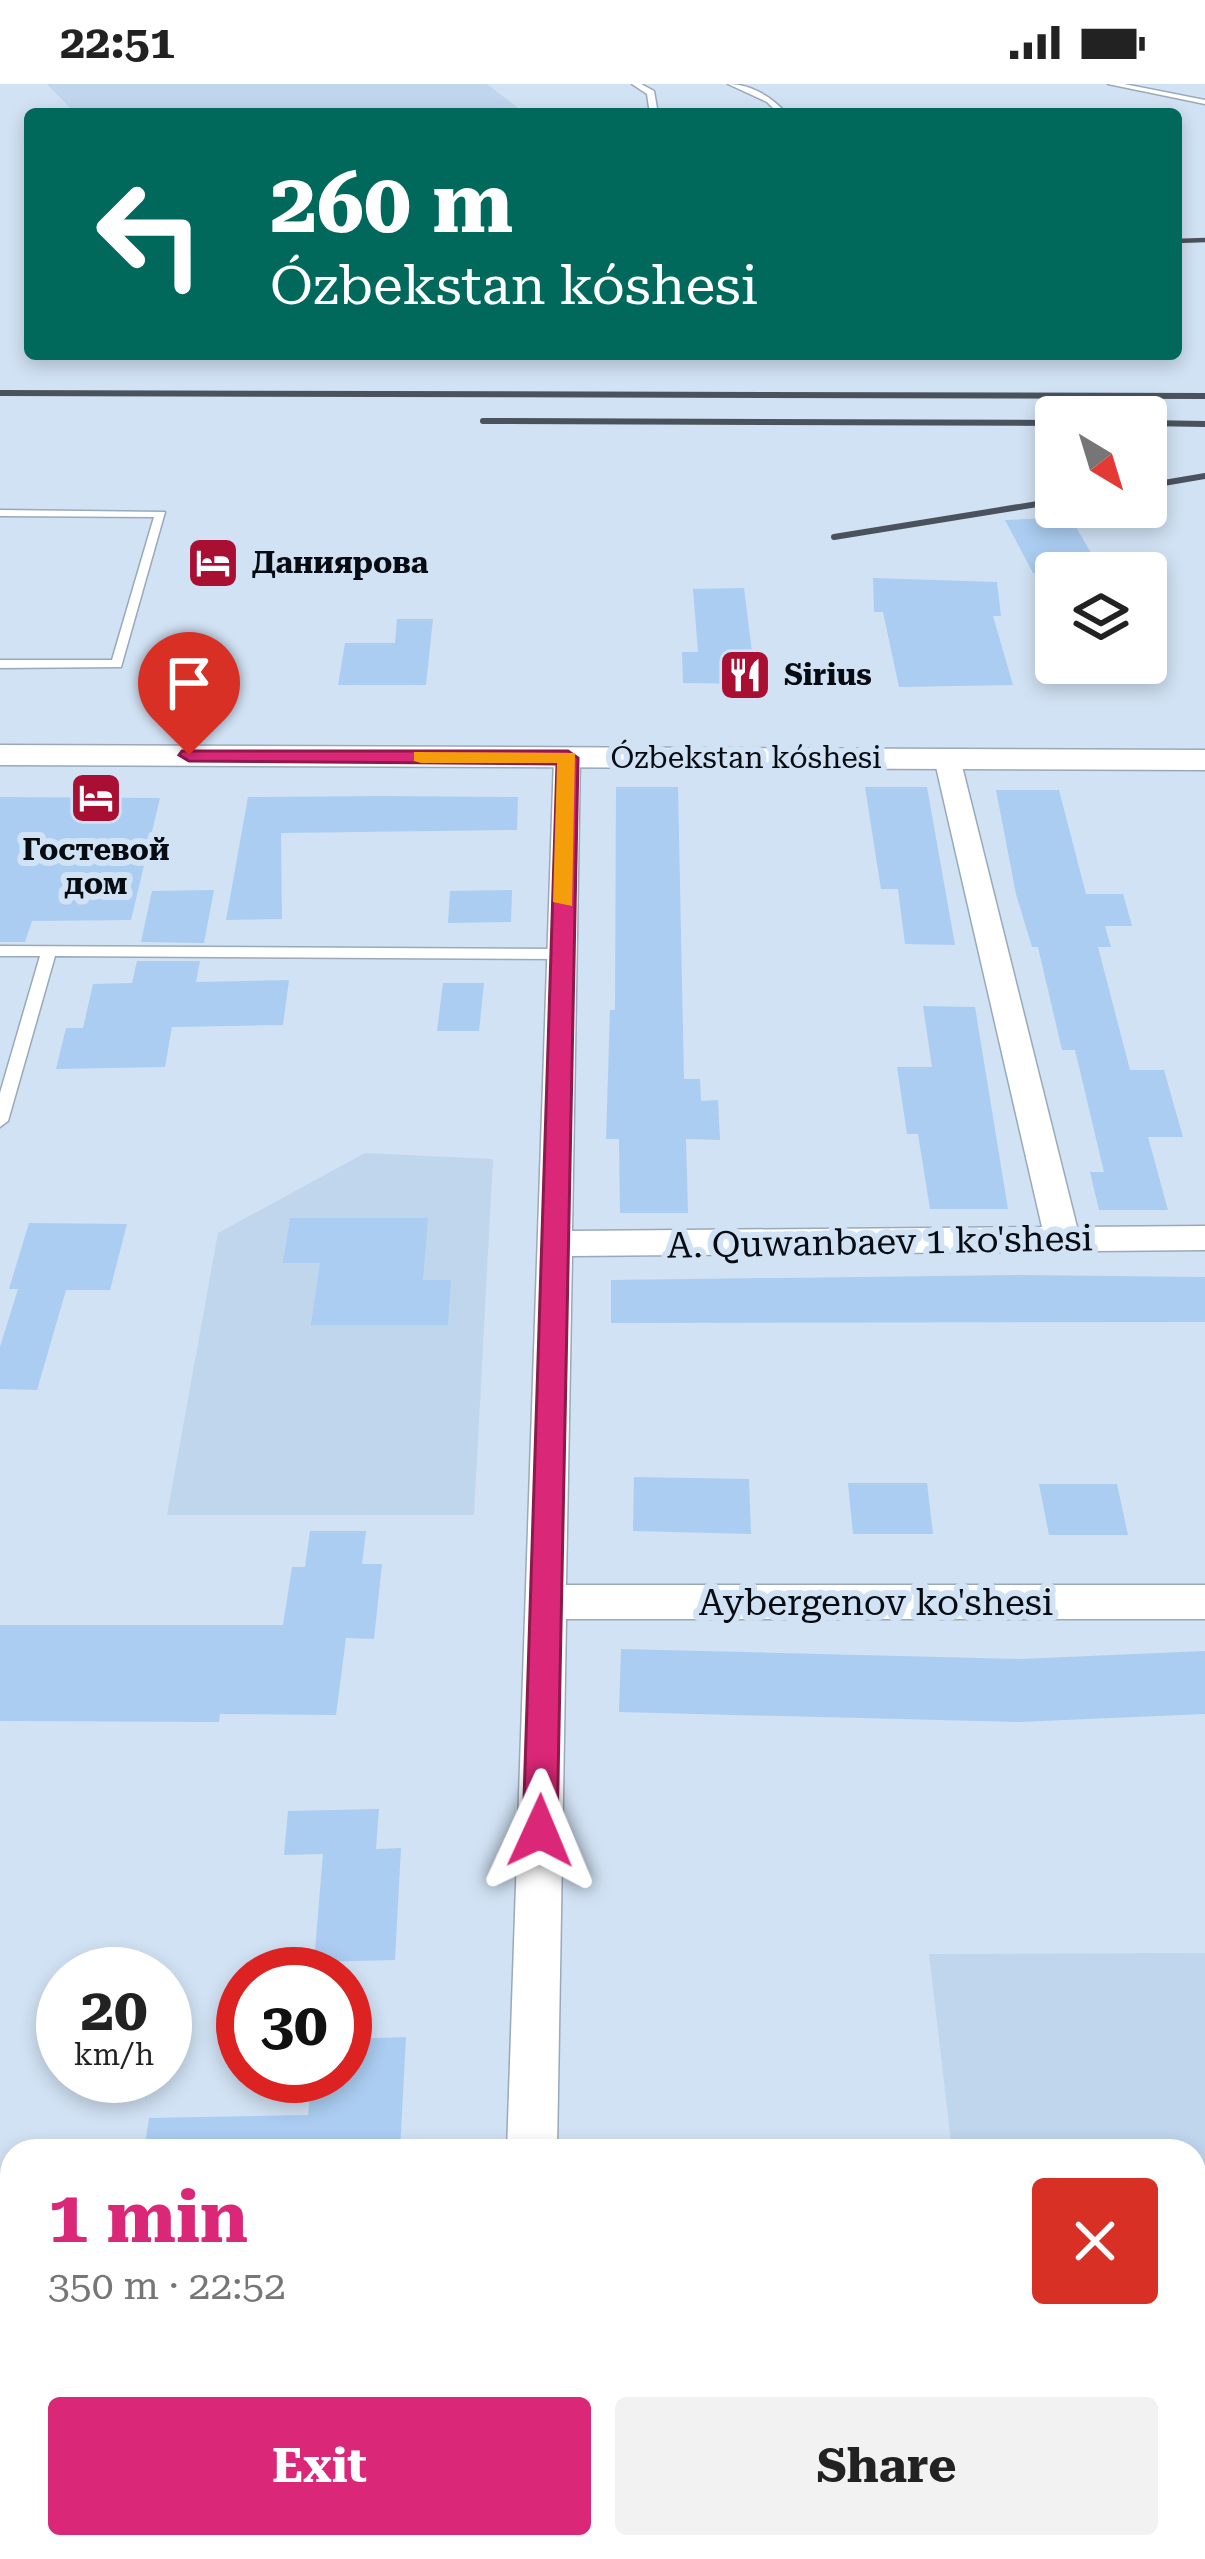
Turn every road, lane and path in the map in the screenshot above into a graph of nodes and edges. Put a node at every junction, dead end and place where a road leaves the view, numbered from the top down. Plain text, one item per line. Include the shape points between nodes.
1 (636, 84) edge
2 (733, 84) edge
3 (1112, 84) edge
4 (1205, 102) edge
5 (653, 108) edge
6 (777, 108) edge
7 (0, 513) edge
8 (0, 664) edge
9 (0, 754) edge
10 (568, 758) junction
11 (947, 758) junction
12 (1205, 760) edge
13 (0, 952) edge
14 (49, 952) junction
15 (562, 954) junction
16 (0, 1121) edge
17 (1062, 1238) junction
18 (1205, 1238) edge
19 (555, 1244) junction
20 (1205, 1601) edge
21 (546, 1602) junction
22 (532, 2139) edge

1 - 5 lane via 651,93
2 - 6 lane
3 - 4 lane
7 - 8 lane via 161,514 117,664
9 - 10 street, Ózbekstan kóshesi
10 - 11 street, Ózbekstan kóshesi
10 - 15 street
11 - 12 street, Ózbekstan kóshesi
11 - 17 street
13 - 14 lane
14 - 15 lane
14 - 16 lane
15 - 19 street
17 - 18 street, A. Quwanbaev 1 ko'shesi
17 - 19 street, A. Quwanbaev 1 ko'shesi
19 - 21 street
20 - 21 street, Aybergenov ko'shesi
21 - 22 street

